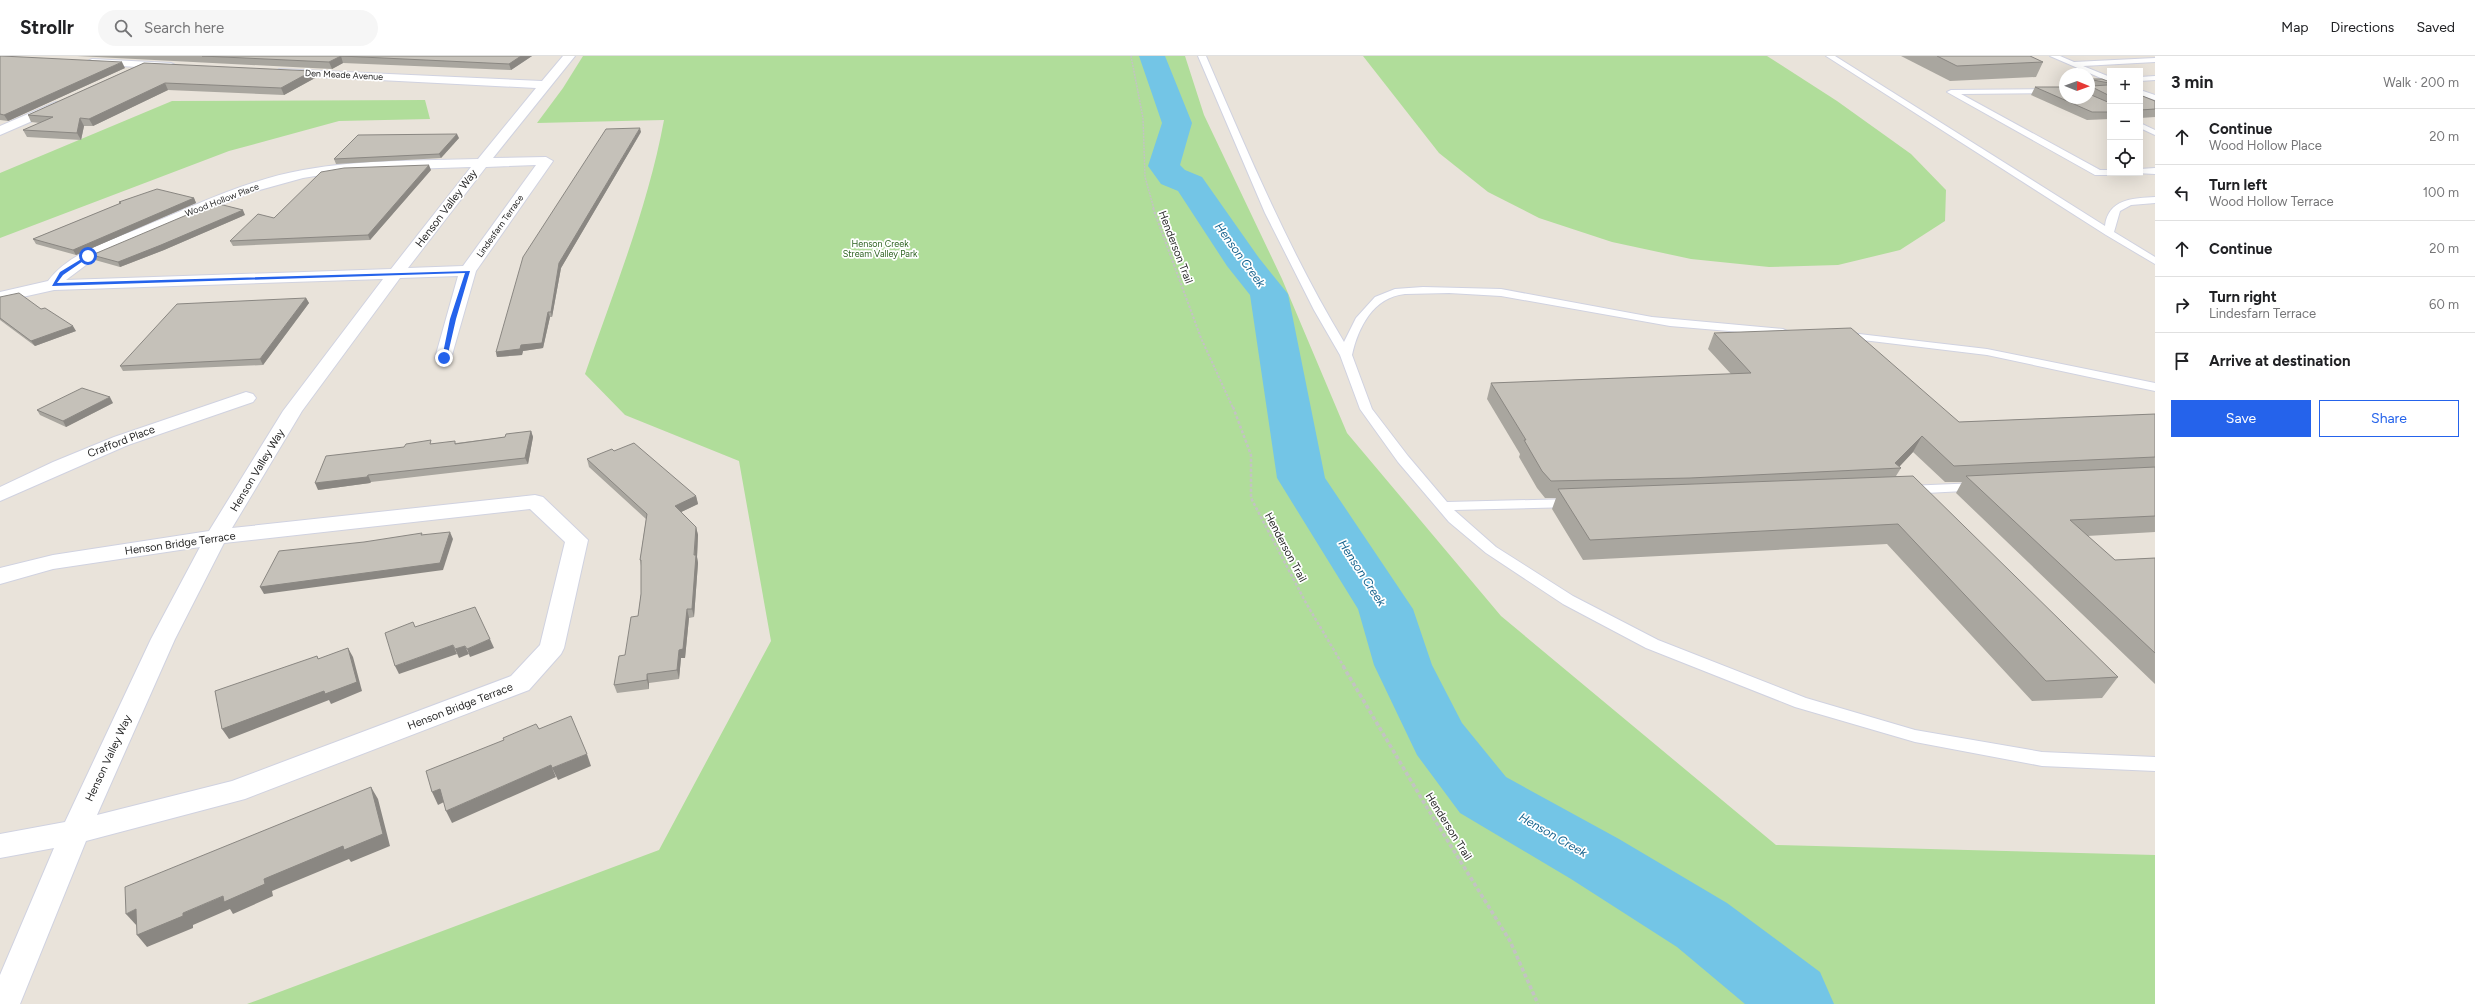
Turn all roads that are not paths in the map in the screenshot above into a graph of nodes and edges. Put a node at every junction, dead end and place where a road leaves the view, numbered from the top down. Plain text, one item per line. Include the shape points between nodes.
1 (569, 56) edge
2 (1202, 56) edge
3 (1830, 56) edge
4 (2054, 56) edge
5 (2155, 60) edge
6 (80, 61) edge
7 (146, 64) junction
8 (2073, 64) junction
9 (186, 67) edge
10 (274, 71) edge
11 (118, 78) edge
12 (2155, 78) edge
13 (2107, 79) edge
14 (2143, 79) edge
15 (544, 85) junction
16 (2059, 90) edge
17 (2143, 93) edge
18 (2155, 98) edge
19 (68, 101) edge
20 (2143, 127) edge
21 (0, 131) edge
22 (2155, 133) edge
23 (480, 163) junction
24 (2155, 171) edge
25 (2143, 172) edge
26 (2107, 173) edge
27 (2155, 200) edge
28 (2109, 233) junction
29 (2155, 261) edge
30 (468, 271) junction
31 (395, 274) junction
32 (54, 285) junction
33 (0, 297) edge
34 (1791, 333) edge
35 (1830, 335) edge
36 (1346, 355) junction
37 (444, 358) dead end
38 (2155, 387) edge
39 (246, 398) dead end
40 (1993, 486) edge
41 (1890, 490) edge
42 (0, 495) edge
43 (1590, 502) edge
44 (1443, 506) junction
45 (217, 537) junction
46 (0, 576) edge
47 (2155, 764) edge
48 (75, 832) junction
49 (0, 846) edge
50 (4, 1004) edge

1 - 15 street, Henson Valley Way
2 - 36 lane via 1270,213 1319,310
3 - 28 lane
4 - 8 lane
5 - 8 lane
6 - 7 street
7 - 9 street
7 - 11 street
8 - 13 lane
10 - 15 street, Den Meade Avenue
12 - 14 lane
15 - 23 street, Henson Valley Way
16 - 26 lane via 1951,92 2098,173
17 - 18 lane
19 - 21 street
20 - 22 lane
23 - 30 street, Lindesfarn Terrace via 546,161
23 - 31 street, Henson Valley Way
23 - 32 street, Wood Hollow Place via 346,167 280,179 244,190 88,256 62,274
24 - 25 lane
27 - 28 lane via 2131,202 2115,209 2110,219
28 - 29 lane
30 - 31 street
30 - 37 street, Lindesfarn Terrace
31 - 32 street
31 - 45 street, Henson Valley Way via 325,363 276,436
32 - 33 street
34 - 36 lane via 1662,322 1525,296 1490,292 1414,291 1388,295 1374,304 1350,335
35 - 38 lane via 1987,352
36 - 44 lane via 1366,409 1403,459
39 - 42 street, Crafford Place via 119,440 38,475
40 - 41 lane
43 - 44 lane
44 - 47 lane via 1454,519 1491,550 1568,600 1652,644 1802,703 1916,736 2042,759
45 - 46 street, Henson Bridge Terrace via 52,562
45 - 48 street, Henson Valley Way via 153,662
45 - 48 street, Henson Bridge Terrace via 535,502 576,540 552,648 520,683 235,791
48 - 49 street, Henson Bridge Terrace
48 - 50 street, Henson Valley Way

